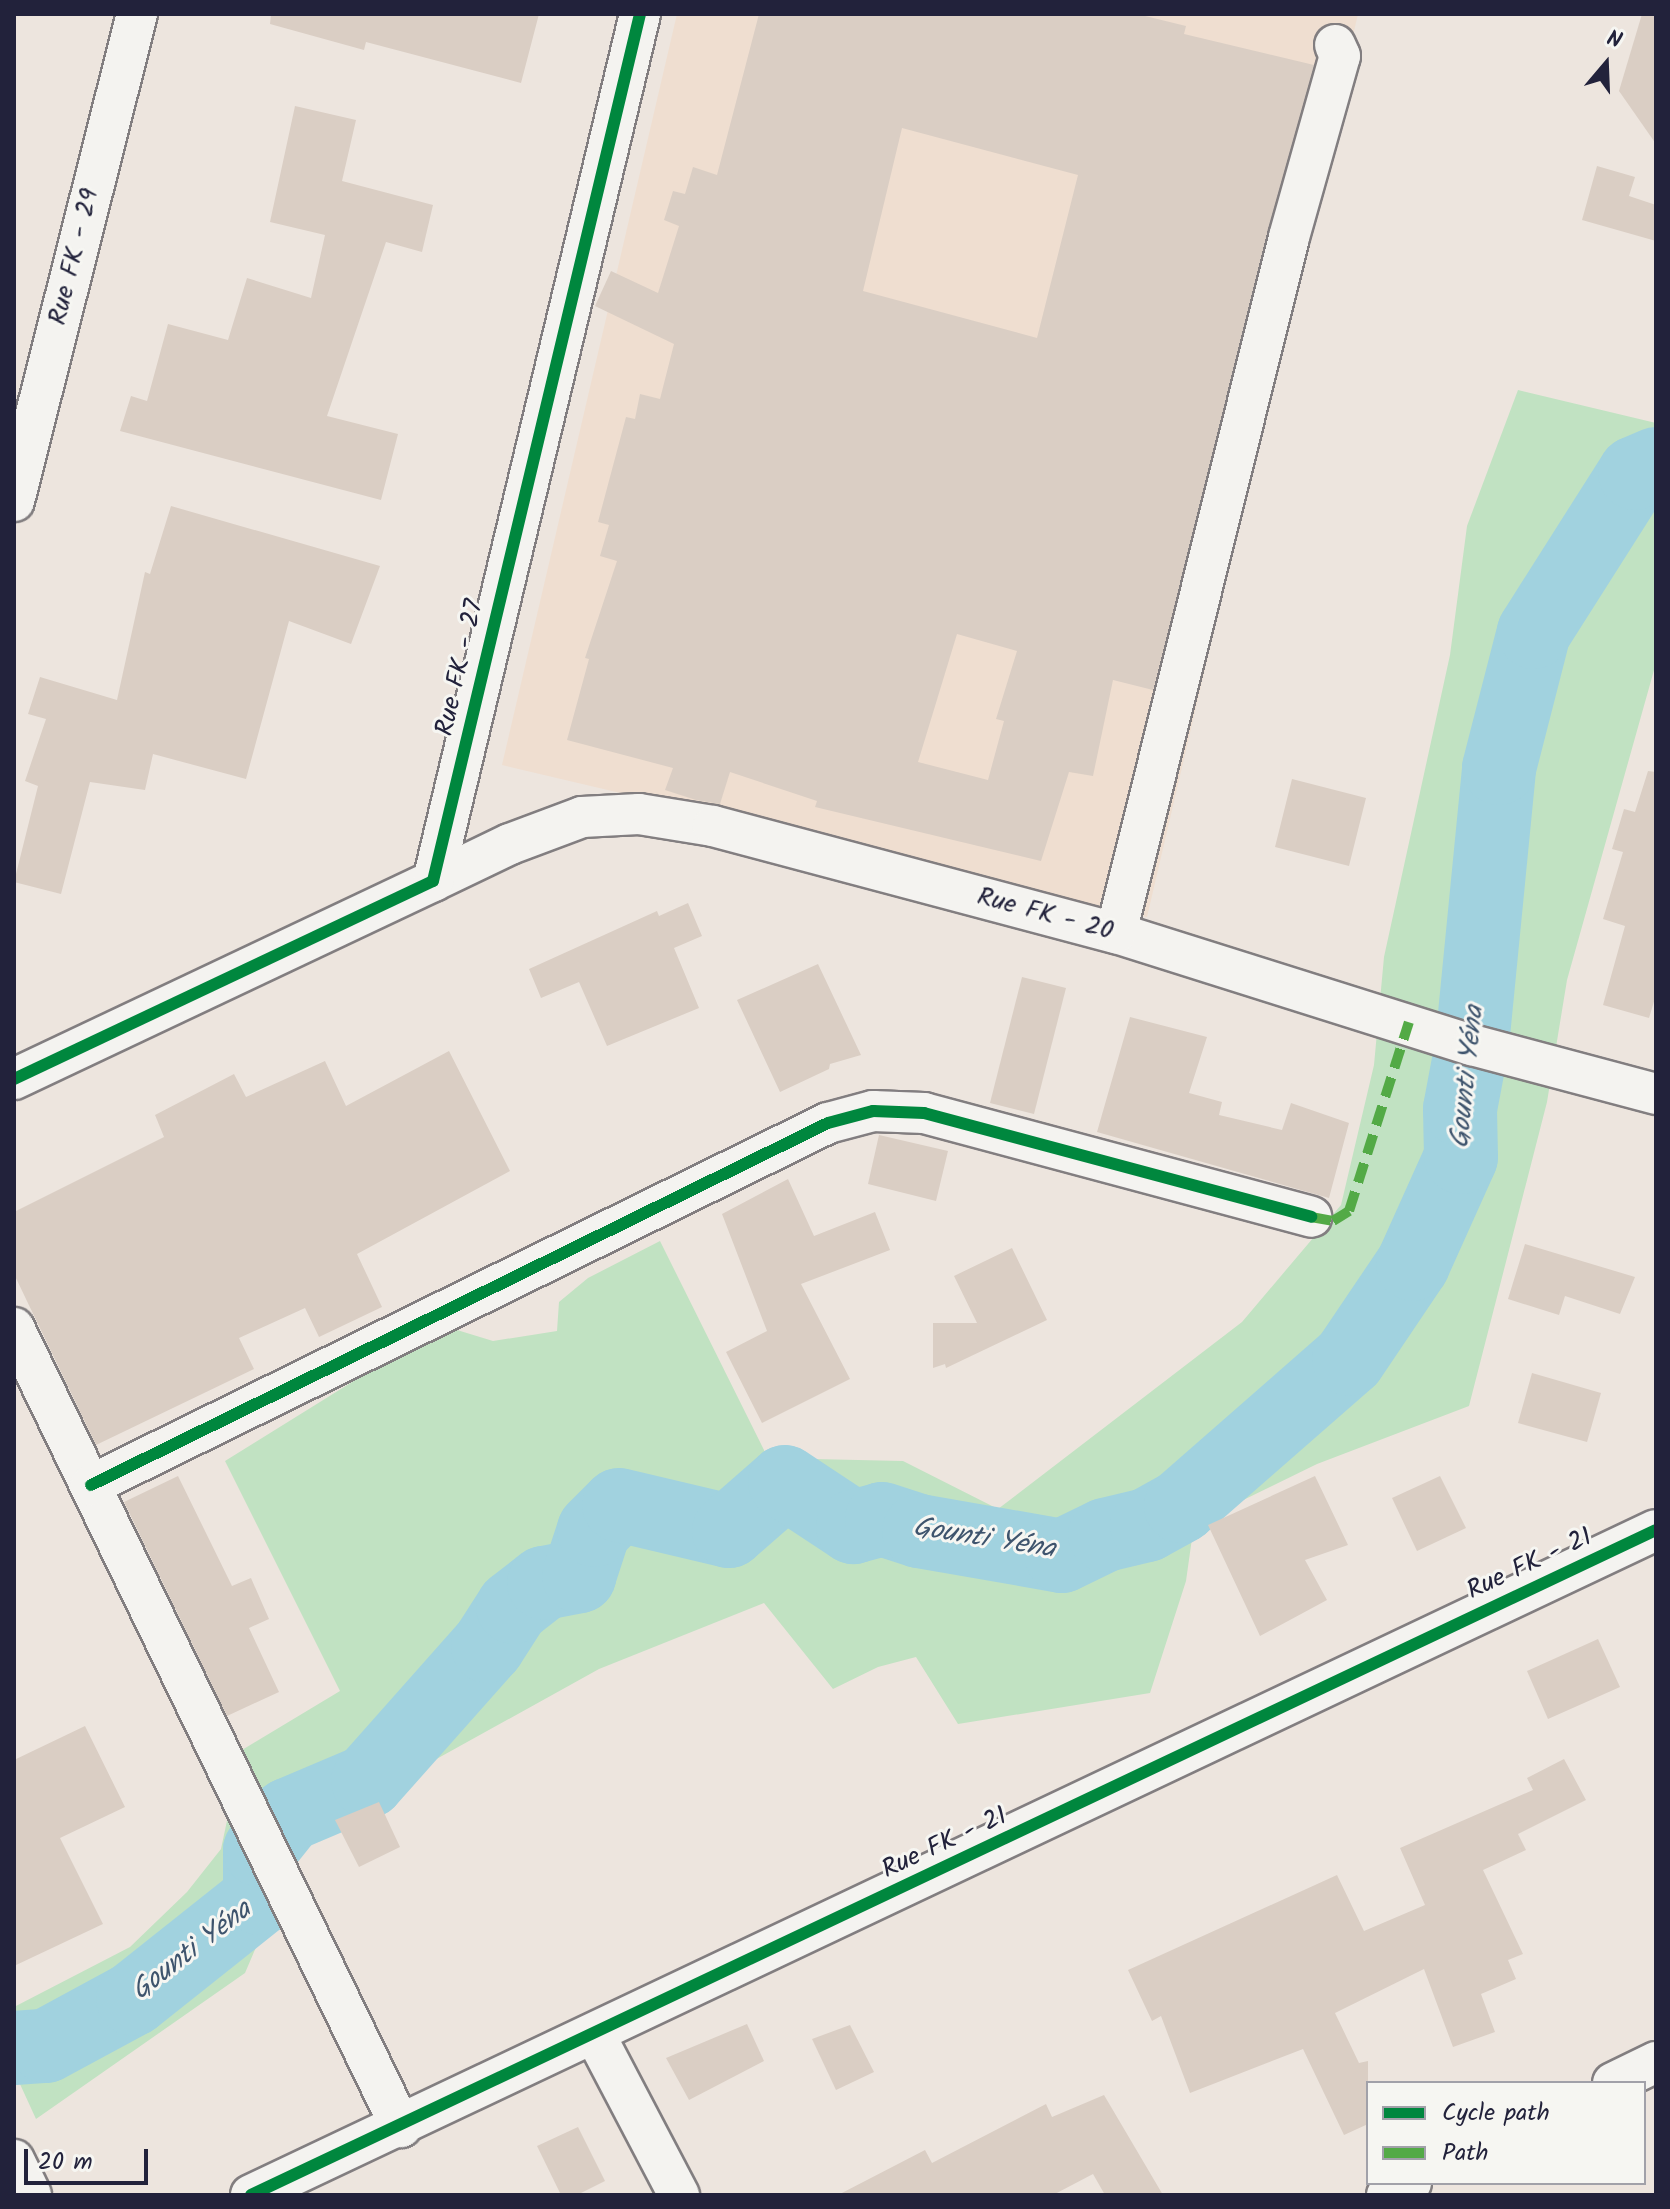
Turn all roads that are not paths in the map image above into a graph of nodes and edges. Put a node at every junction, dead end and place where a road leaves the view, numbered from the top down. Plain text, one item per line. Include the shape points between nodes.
1 (137, 14) edge
2 (640, 14) edge
3 (1335, 45) dead end
4 (14, 499) edge
5 (433, 881) junction
6 (1116, 933) junction
7 (16, 1072) edge
8 (1656, 1094) edge
9 (1311, 1217) dead end
10 (14, 1328) edge
11 (91, 1485) junction
12 (1656, 1530) edge
13 (595, 2035) junction
14 (1656, 2062) edge
15 (1617, 2081) edge
16 (401, 2127) junction
17 (14, 2160) edge
18 (1407, 2185) edge
19 (31, 2195) edge
20 (251, 2195) edge
21 (679, 2195) edge
22 (1387, 2195) edge

1 - 4 street, Rue FK - 29
2 - 5 street, Rue FK - 27
3 - 6 street via 1340,56 1289,237
5 - 6 street, Rue FK - 20 via 582,817 639,814 713,826
5 - 7 street
6 - 8 street, Rue FK - 20 via 1472,1045
9 - 11 street via 924,1113 873,1111 828,1123
10 - 11 street
11 - 16 street
12 - 13 street, Rue FK - 21
13 - 16 street, Rue FK - 21
13 - 21 street
14 - 15 street
16 - 20 street, Rue FK - 21
17 - 19 street
18 - 22 street

